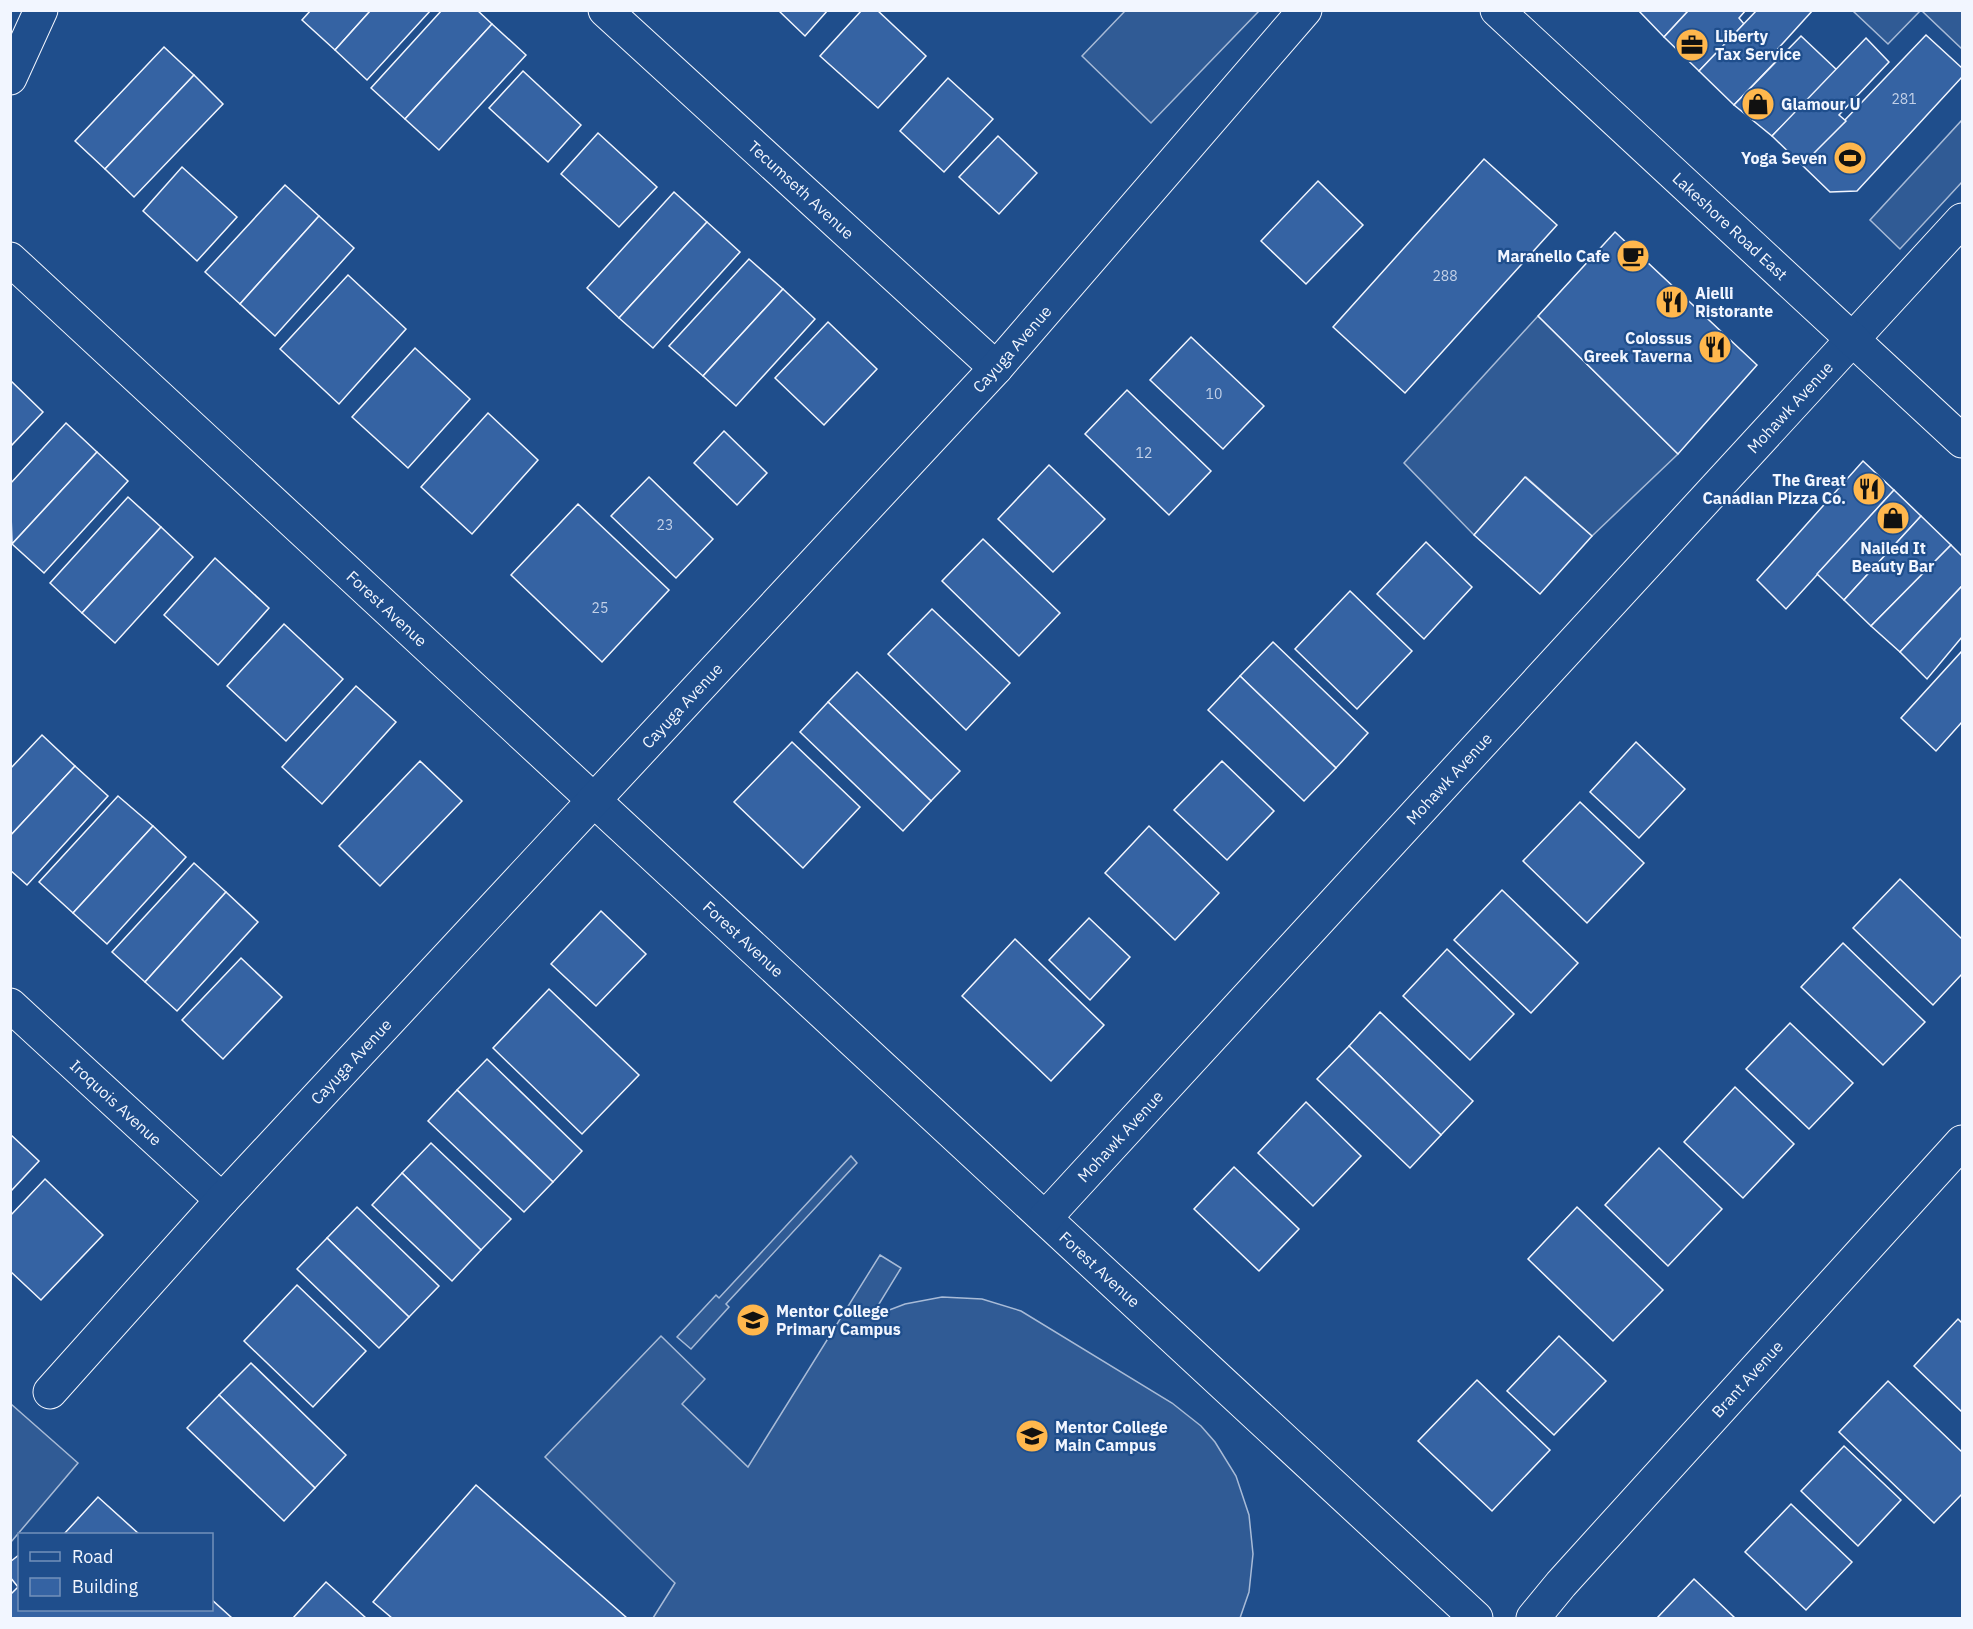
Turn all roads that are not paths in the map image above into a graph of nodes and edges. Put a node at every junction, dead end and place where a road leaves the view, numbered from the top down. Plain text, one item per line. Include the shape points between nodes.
1 (41, 10) edge
2 (605, 10) edge
3 (1305, 10) edge
4 (1497, 10) edge
5 (10, 78) edge
6 (1962, 220) edge
7 (10, 259) edge
8 (1854, 340) junction
9 (996, 368) junction
10 (1962, 441) edge
11 (592, 799) junction
12 (10, 1005) edge
13 (1962, 1142) edge
14 (222, 1200) junction
15 (1045, 1218) junction
16 (50, 1392) dead end
17 (1476, 1618) edge
18 (1533, 1618) edge

1 - 5 street
2 - 9 street, Tecumseth Avenue
3 - 9 street, Cayuga Avenue
4 - 8 street, Lakeshore Road East
6 - 8 street, Mohawk Avenue
7 - 11 street, Forest Avenue
8 - 10 street, Lakeshore Road East
8 - 15 street, Mohawk Avenue
9 - 11 street, Cayuga Avenue
11 - 14 street, Cayuga Avenue
11 - 15 street, Forest Avenue
12 - 14 street, Iroquois Avenue
13 - 18 street, Brant Avenue
14 - 16 street, Cayuga Avenue
15 - 17 street, Forest Avenue

